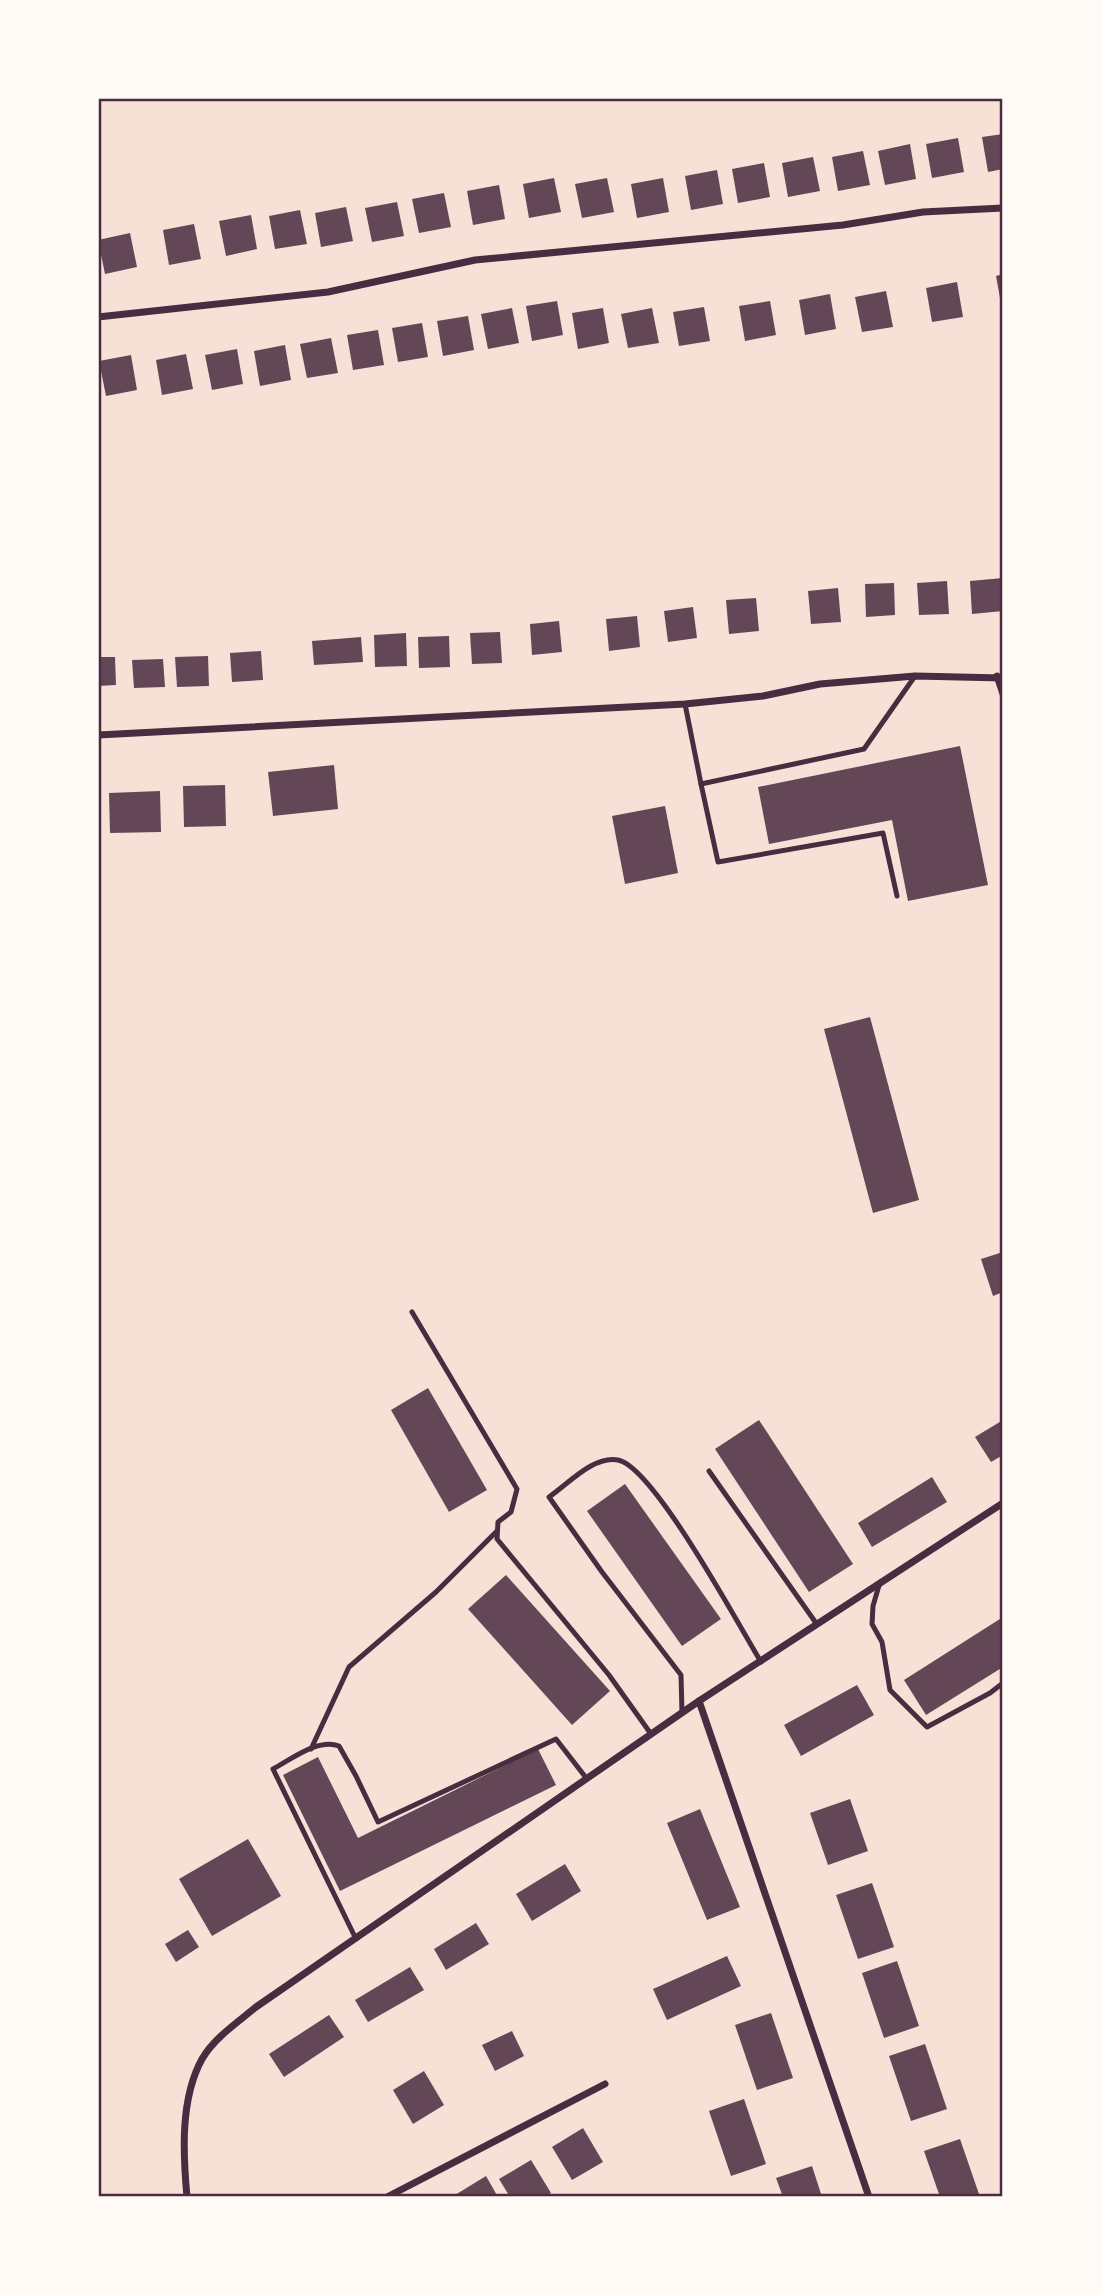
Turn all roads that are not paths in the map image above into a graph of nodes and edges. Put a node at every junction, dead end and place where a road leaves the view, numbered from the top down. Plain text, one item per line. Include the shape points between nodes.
1 (1003, 208) edge
2 (98, 317) edge
3 (915, 676) junction
4 (1000, 677) edge
5 (1003, 694) edge
6 (685, 704) junction
7 (98, 734) edge
8 (701, 784) junction
9 (897, 896) dead end
10 (412, 1312) dead end
11 (709, 1471) dead end
12 (1003, 1503) edge
13 (497, 1531) junction
14 (880, 1582) junction
15 (816, 1623) junction
16 (761, 1662) junction
17 (1003, 1683) edge
18 (699, 1701) junction
19 (682, 1713) junction
20 (651, 1734) junction
21 (311, 1749) junction
22 (587, 1779) junction
23 (356, 1939) junction
24 (605, 2084) dead end
25 (187, 2197) edge
26 (387, 2197) edge
27 (869, 2197) edge

1 - 2 street via 923,212 843,225 475,260 328,292
3 - 4 street
3 - 6 street via 820,684 763,696
3 - 8 lane via 864,749
4 - 5 street
6 - 7 street
6 - 8 lane
8 - 9 lane via 718,862 883,834
10 - 13 lane via 517,1489 510,1512 498,1522
11 - 15 lane
12 - 14 street
13 - 20 lane via 497,1539 609,1675
13 - 21 lane via 436,1592 349,1667
14 - 15 street
14 - 17 lane via 872,1624 882,1642 890,1690 927,1727
15 - 16 street
16 - 18 street
16 - 19 lane via 671,1514 634,1469 620,1460 601,1460 549,1497 681,1675
18 - 19 street
18 - 27 street
19 - 20 street
20 - 22 street
21 - 22 lane via 339,1746 378,1822 556,1739
21 - 23 lane via 274,1769
22 - 23 street
23 - 25 street via 256,2007 202,2059 187,2106
24 - 26 street

